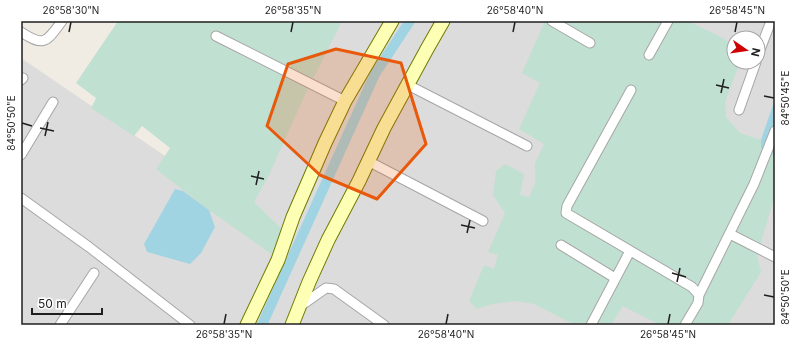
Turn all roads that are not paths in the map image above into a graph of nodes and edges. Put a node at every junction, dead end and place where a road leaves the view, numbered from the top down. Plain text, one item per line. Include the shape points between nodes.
1 (62, 21) edge
2 (392, 21) edge
3 (443, 21) edge
4 (552, 21) edge
5 (668, 21) edge
6 (770, 21) edge
7 (21, 32) edge
8 (766, 32) edge
9 (216, 36) dead end
10 (590, 43) dead end
11 (649, 55) dead end
12 (753, 70) edge
13 (408, 85) junction
14 (631, 90) dead end
15 (345, 101) junction
16 (53, 102) dead end
17 (739, 110) dead end
18 (775, 131) edge
19 (527, 146) dead end
20 (21, 155) edge
21 (368, 161) junction
22 (21, 198) edge
23 (482, 221) dead end
24 (730, 234) junction
25 (561, 245) dead end
26 (630, 251) junction
27 (775, 257) edge
28 (94, 273) dead end
29 (616, 278) junction
30 (700, 295) junction
31 (298, 308) junction
32 (60, 325) edge
33 (190, 325) edge
34 (247, 325) edge
35 (292, 325) edge
36 (384, 325) edge
37 (590, 325) edge
38 (685, 325) edge

1 - 7 street via 48,39 43,41 30,38
2 - 15 street
3 - 13 street
4 - 10 street
5 - 11 street
6 - 8 street
9 - 15 street
12 - 17 street
13 - 19 street
13 - 21 street
14 - 26 street via 566,210 569,216
15 - 34 street via 296,210 278,260
16 - 20 street
18 - 24 street
21 - 23 street
21 - 31 street via 328,240
22 - 33 street
24 - 27 street
24 - 30 street
25 - 29 street
26 - 29 street
26 - 30 street via 692,287
28 - 32 street
29 - 37 street
30 - 38 street
31 - 35 street
31 - 36 street via 326,288 334,289

